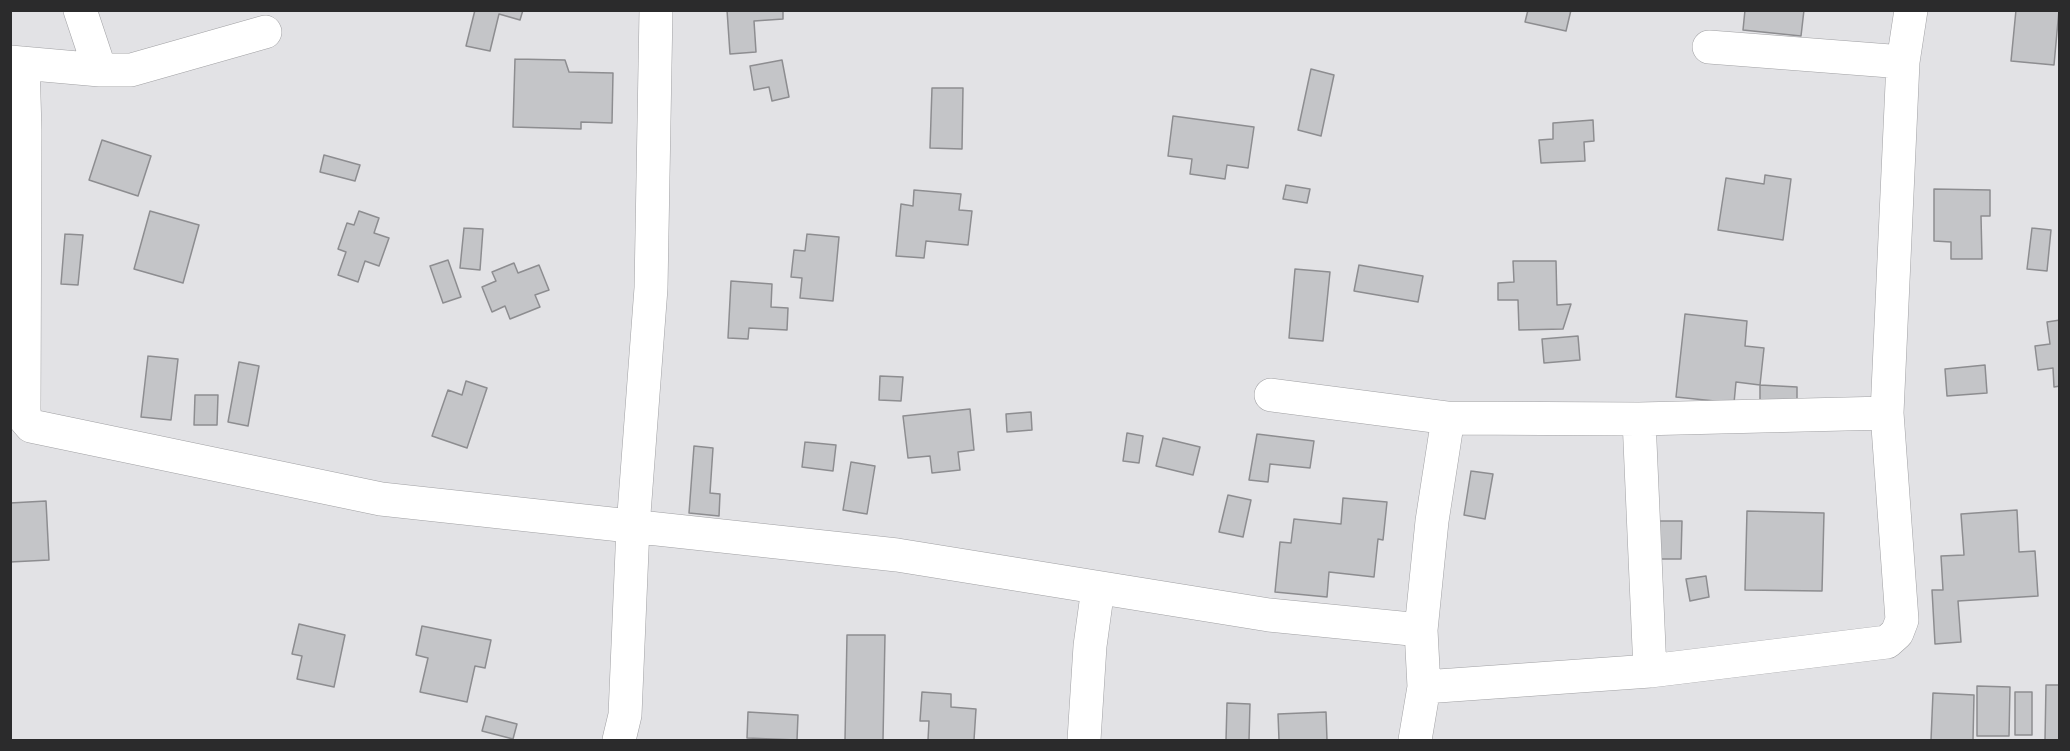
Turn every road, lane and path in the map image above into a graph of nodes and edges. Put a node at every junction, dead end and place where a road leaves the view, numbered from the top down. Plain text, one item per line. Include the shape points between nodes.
1 (80, 10) edge
2 (656, 10) edge
3 (1911, 10) edge
4 (265, 32) dead end
5 (1709, 47) dead end
6 (17, 62) edge
7 (1902, 62) junction
8 (100, 70) junction
9 (1271, 395) dead end
10 (1887, 413) junction
11 (1448, 418) junction
12 (1640, 419) junction
13 (633, 527) junction
14 (1098, 588) junction
15 (1421, 630) junction
16 (1650, 671) junction
17 (1424, 687) junction
18 (619, 741) edge
19 (1084, 741) edge
20 (1415, 741) edge

1 - 8 street
2 - 13 street via 651,288
3 - 7 street
4 - 8 street via 131,70
5 - 7 street
6 - 8 street
6 - 13 street via 24,410 31,426 381,499
7 - 10 street
9 - 11 street
10 - 12 street
10 - 16 street via 1902,620 1897,633 1887,642
11 - 12 street
11 - 15 street
12 - 16 street
13 - 14 street via 897,555
13 - 18 street via 625,715
14 - 15 street via 1269,615
14 - 19 street
15 - 17 street
16 - 17 street
17 - 20 street

